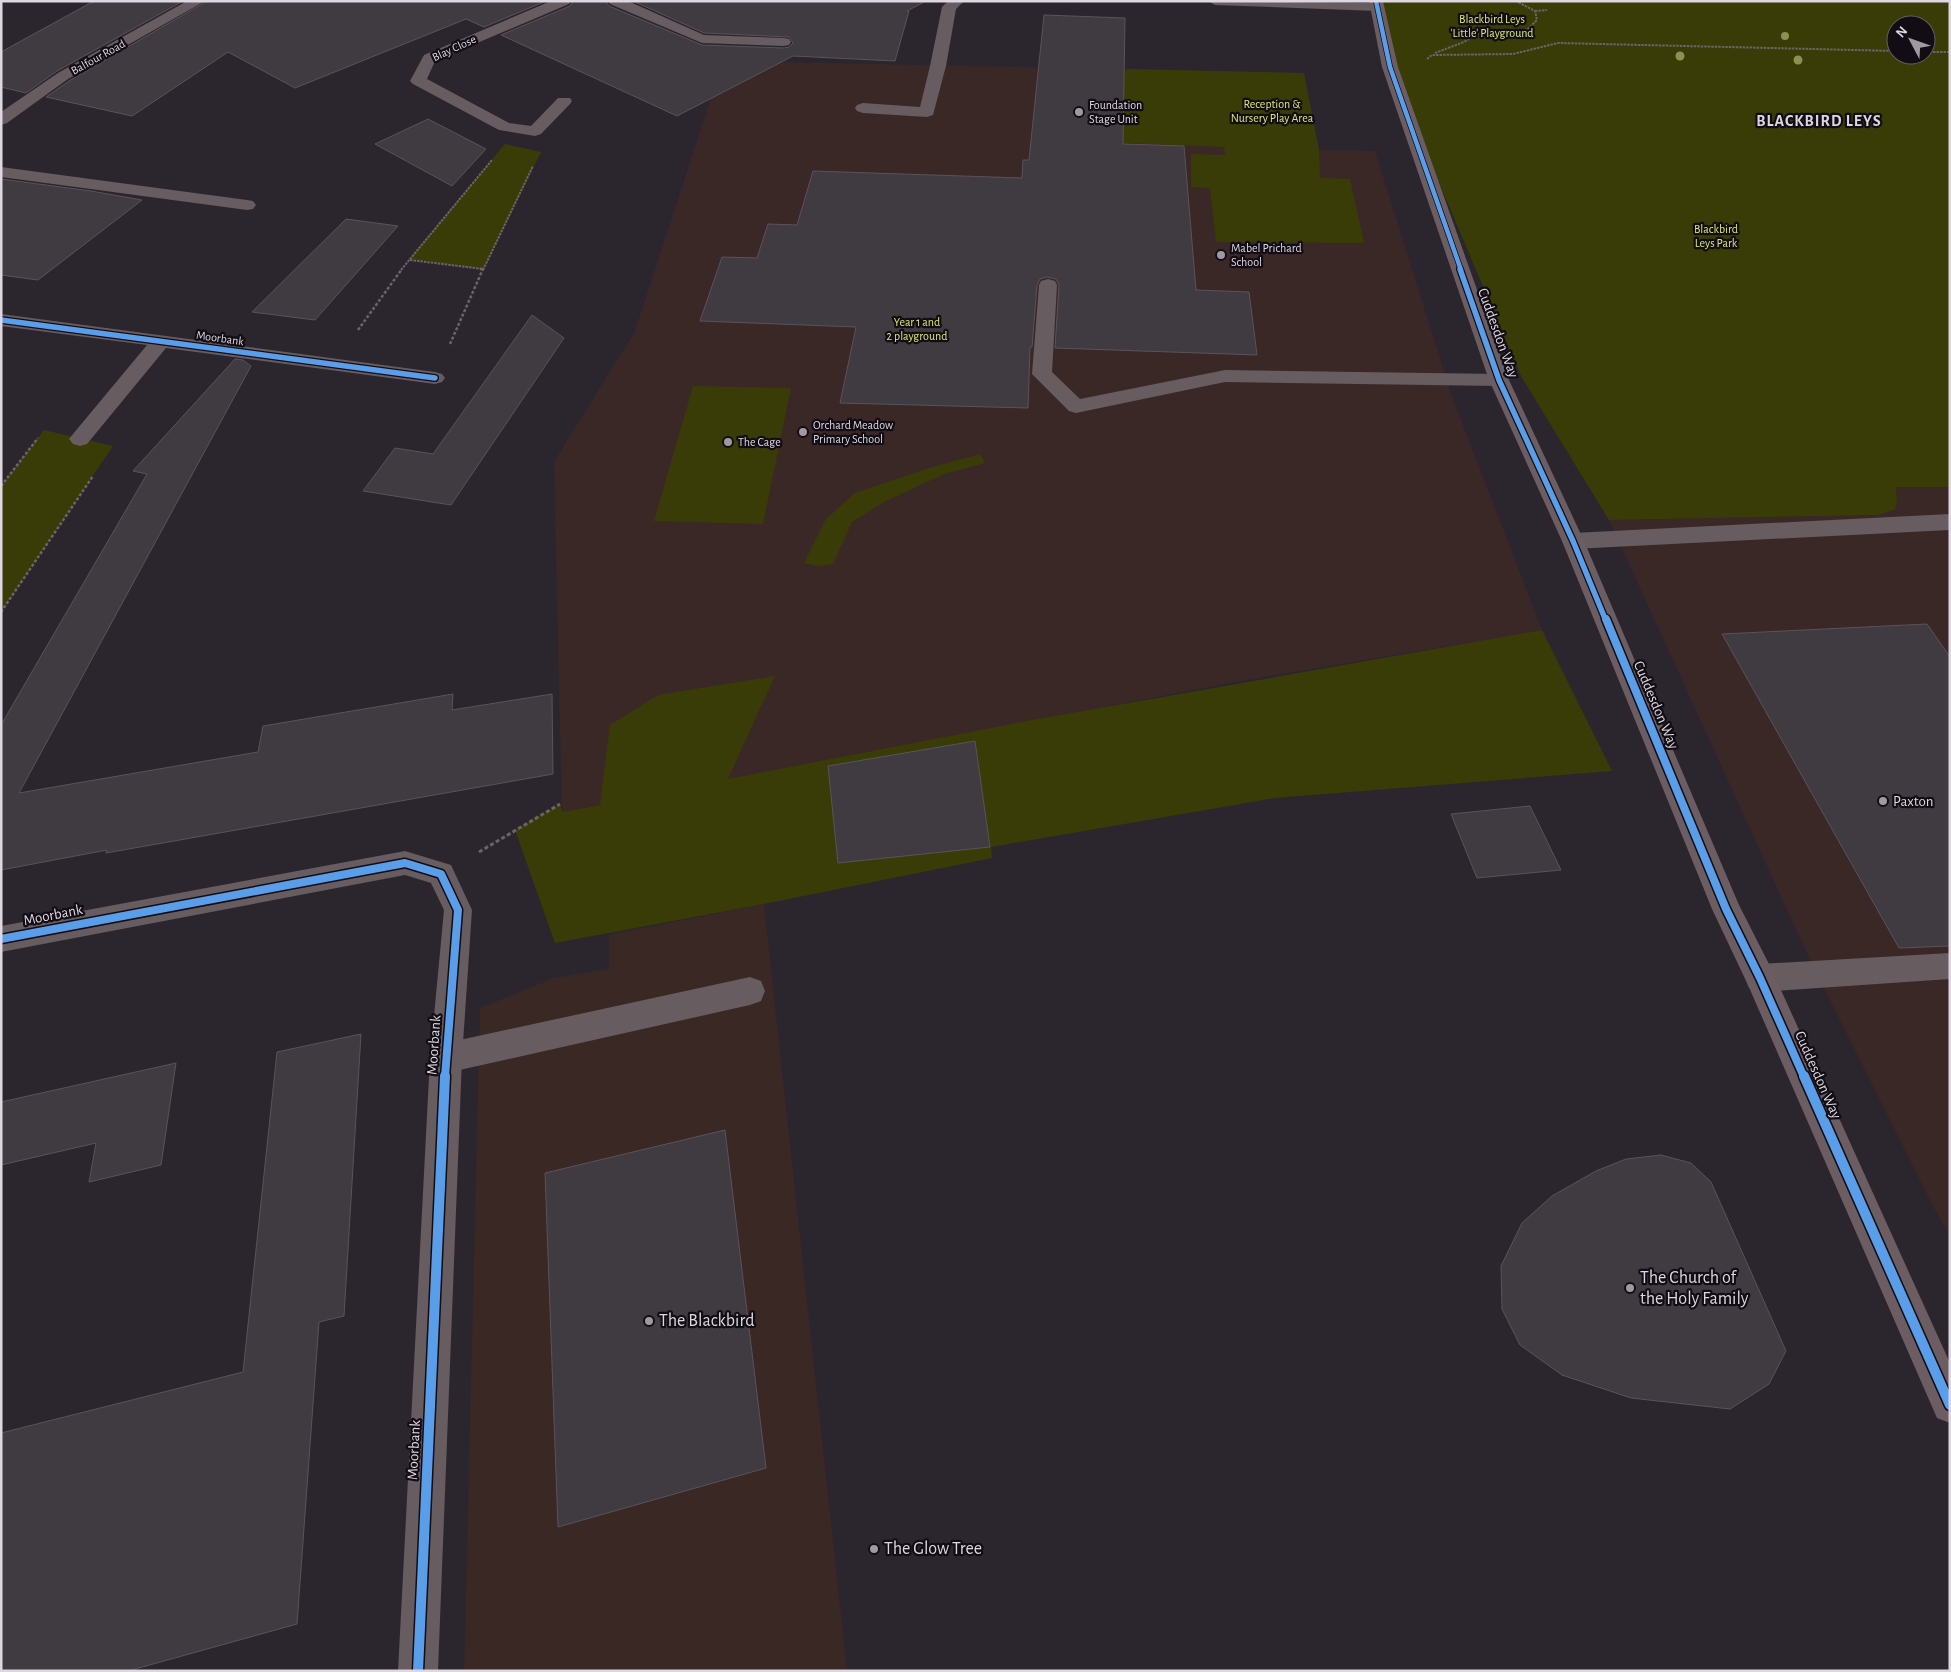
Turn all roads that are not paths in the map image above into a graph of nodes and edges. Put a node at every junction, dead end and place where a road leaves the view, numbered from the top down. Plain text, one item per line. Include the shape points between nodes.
1 (198, 1) edge
2 (564, 1) edge
3 (615, 1) edge
4 (957, 1) edge
5 (1215, 1) edge
6 (1376, 4) edge
7 (784, 42) dead end
8 (564, 101) dead end
9 (863, 108) dead end
10 (1, 120) edge
11 (535, 131) junction
12 (522, 147) road end
13 (1, 172) edge
14 (247, 205) dead end
15 (1048, 285) dead end
16 (1, 320) edge
17 (161, 341) junction
18 (435, 378) road end
19 (1500, 380) junction
20 (80, 439) road end
21 (1950, 522) edge
22 (1573, 541) junction
23 (1, 939) edge
24 (1950, 966) edge
25 (1760, 978) junction
26 (750, 991) dead end
27 (446, 1058) junction
28 (1950, 1405) edge
29 (418, 1671) edge

1 - 10 street, Balfour Road via 63,76
2 - 11 street, Blay Close via 429,58 418,80 506,127
3 - 7 street via 702,39
4 - 9 street via 950,7 927,112
5 - 6 street
6 - 19 street, Cuddesdon Way via 1390,67
8 - 11 street
11 - 12 street
13 - 14 street
15 - 19 street via 1042,374 1076,406 1225,376
16 - 17 street, Moorbank
17 - 18 street, Moorbank
17 - 20 street
19 - 22 street, Cuddesdon Way
21 - 22 street
22 - 25 street, Cuddesdon Way via 1726,909
23 - 27 street, Moorbank via 405,863 441,874 458,910
24 - 25 street
25 - 28 street, Cuddesdon Way
26 - 27 street
27 - 29 street, Moorbank

